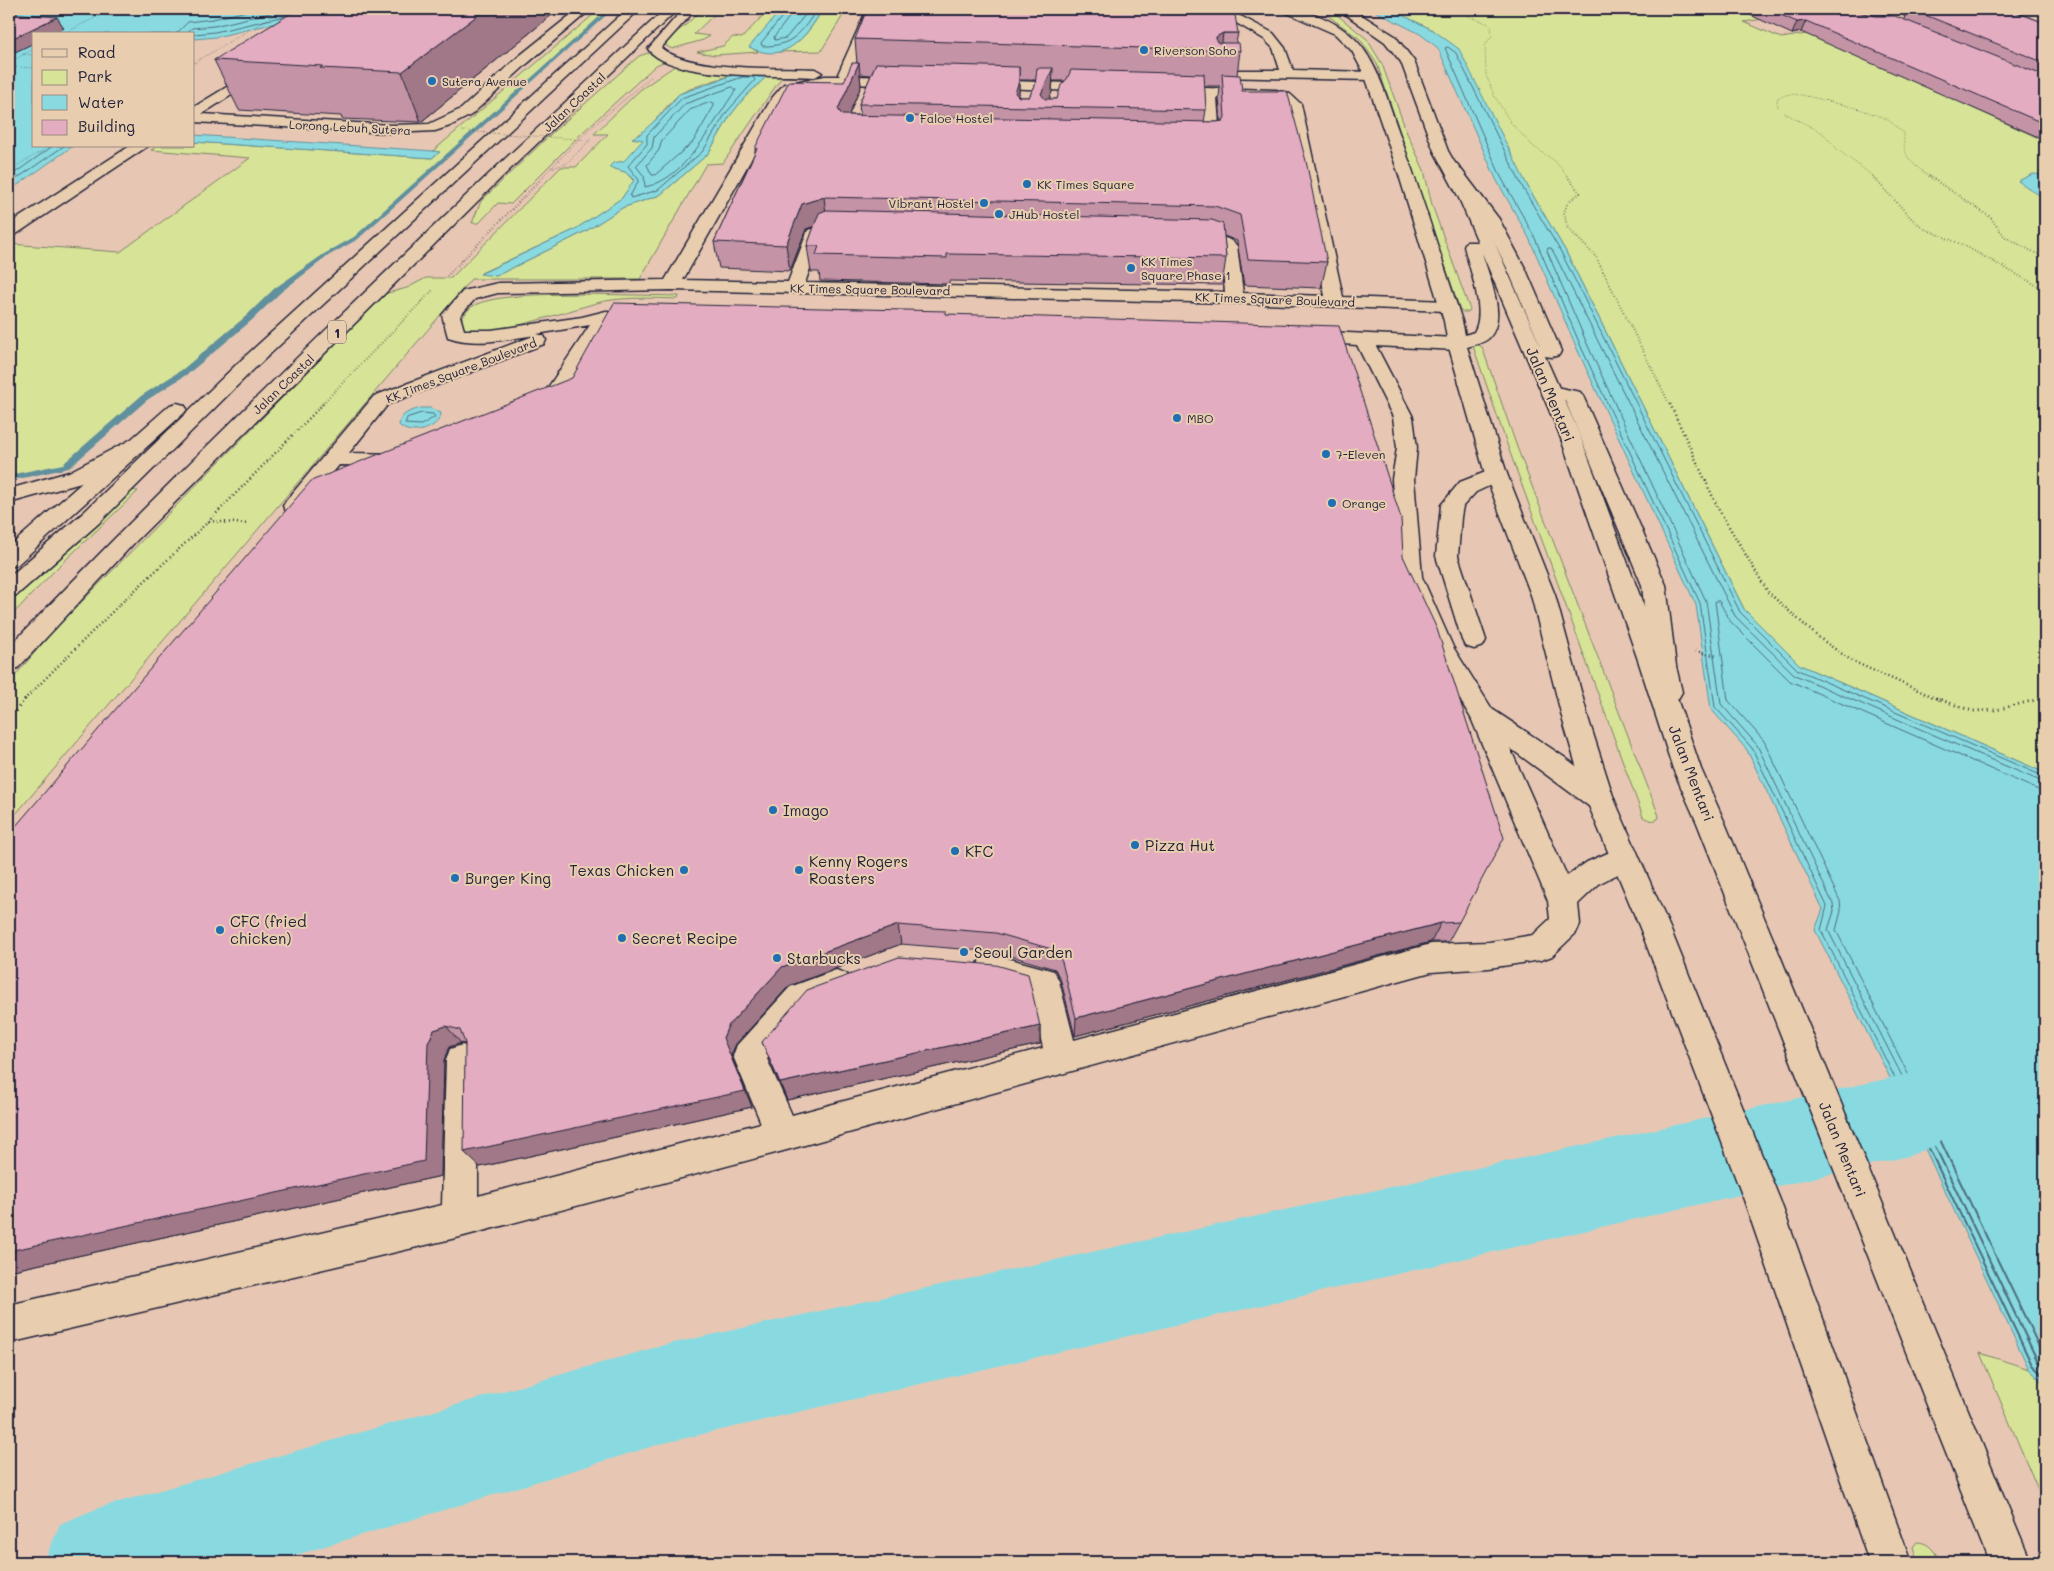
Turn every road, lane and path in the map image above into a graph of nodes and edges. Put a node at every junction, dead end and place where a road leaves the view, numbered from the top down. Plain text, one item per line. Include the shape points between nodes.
1 (112, 9) edge
2 (284, 9) edge
3 (585, 9) edge
4 (634, 9) edge
5 (672, 9) edge
6 (690, 9) edge
7 (873, 9) edge
8 (1218, 9) edge
9 (1289, 9) edge
10 (1344, 9) edge
11 (1427, 9) edge
12 (1462, 9) edge
13 (1846, 9) edge
14 (1882, 9) edge
15 (1327, 11) dead end
16 (1456, 11) junction
17 (1891, 22) junction
18 (1909, 29) edge
19 (67, 32) edge
20 (32, 50) edge
21 (23, 54) junction
22 (32, 55) edge
23 (672, 60) junction
24 (9, 62) edge
25 (195, 62) edge
26 (274, 62) edge
27 (9, 66) edge
28 (32, 68) edge
29 (845, 74) junction
30 (1081, 74) edge
31 (1209, 74) edge
32 (1288, 74) junction
33 (1372, 76) junction
34 (9, 80) edge
35 (13, 80) dead end
36 (872, 80) junction
37 (1028, 86) junction
38 (1063, 87) junction
39 (1112, 88) edge
40 (1151, 90) edge
41 (1210, 92) junction
42 (865, 98) edge
43 (1027, 101) edge
44 (1058, 102) edge
45 (195, 112) edge
46 (195, 118) edge
47 (462, 131) dead end
48 (1184, 141) edge
49 (47, 148) edge
50 (138, 148) edge
51 (1441, 151) junction
52 (551, 168) junction
53 (9, 170) edge
54 (1466, 196) junction
55 (846, 230) edge
56 (9, 232) edge
57 (1172, 238) edge
58 (2045, 258) edge
59 (447, 276) dead end
60 (440, 283) dead end
61 (671, 284) junction
62 (795, 287) junction
63 (2045, 290) edge
64 (1235, 298) junction
65 (1336, 301) junction
66 (1203, 312) dead end
67 (606, 316) junction
68 (665, 318) edge
69 (582, 322) junction
70 (1452, 324) junction
71 (1283, 336) edge
72 (1363, 339) junction
73 (1536, 350) dead end
74 (246, 366) junction
75 (520, 414) edge
76 (137, 444) junction
77 (424, 453) edge
78 (334, 459) junction
79 (1496, 474) junction
80 (9, 496) edge
81 (284, 518) edge
82 (209, 521) junction
83 (249, 524) dead end
84 (9, 560) edge
85 (9, 589) edge
86 (1474, 640) dead end
87 (1689, 649) dead end
88 (1718, 656) dead end
89 (9, 662) edge
90 (2045, 698) edge
91 (1483, 716) junction
92 (9, 719) edge
93 (1600, 799) junction
94 (1624, 858) junction
95 (1563, 901) junction
96 (968, 966) edge
97 (866, 974) edge
98 (1062, 1058) junction
99 (462, 1060) edge
100 (783, 1134) junction
101 (460, 1219) junction
102 (9, 1324) edge
103 (1888, 1558) edge
104 (2010, 1562) edge

1 - 19 path
2 - 25 path
3 - 46 main road, Lorong Lebuh Sutera via 466,112 430,128 391,129
4 - 74 main road, Jalan Coastal / 1
5 - 89 main road, Jalan Coastal / 1 via 498,174 127,537
6 - 23 main road via 654,49
7 - 29 main road
8 - 32 main road via 1273,40
9 - 15 main road via 1311,13
9 - 33 main road via 1338,31 1357,49
10 - 51 main road, Jalan Mentari via 1390,40 1407,61
11 - 16 path
12 - 16 path
13 - 17 main road via 1846,13 1862,20
14 - 17 main road via 1898,16
16 - 90 path via 1491,25 1494,31 1486,45 1486,75 1494,95 1511,123 1534,147 1555,161 1580,193 1568,202 1564,212 1567,227 1596,257 1662,387 1719,510 1768,592 1818,637 1852,661 1935,698 1972,711 1996,710
17 - 18 main road
20 - 21 path
21 - 22 path
21 - 24 path
23 - 29 main road via 700,68
23 - 52 path via 586,132
26 - 45 main road
27 - 28 path
29 - 36 main road via 917,78
30 - 37 main road via 971,79
31 - 32 main road
32 - 33 main road
33 - 70 main road via 1406,172
34 - 35 path
36 - 42 main road
36 - 61 main road via 824,80 789,87
37 - 38 main road
37 - 43 main road
38 - 39 main road
38 - 44 main road
40 - 41 main road
41 - 48 main road via 1213,141
41 - 65 main road via 1276,94 1294,104
47 - 52 path, bridge via 590,140 566,164
49 - 53 path
50 - 56 main road
51 - 54 main road, Jalan Mentari
51 - 73 main road via 1491,219 1517,270 1552,351
52 - 59 path
54 - 70 main road via 1459,209 1490,311 1481,336
54 - 104 main road, Jalan Mentari via 1569,433 1687,770
55 - 62 main road via 827,229 814,234
57 - 64 main road via 1212,238 1229,246
58 - 63 path via 2004,237 1990,217 1912,164 1903,148 1904,133 1887,118 1864,109 1802,95 1777,98 1778,107 1823,133 1837,149 1876,179 1925,229 1978,253
60 - 82 path
61 - 62 main road, KK Times Square Boulevard
61 - 69 main road, KK Times Square Boulevard via 498,288 469,295 451,315 455,333 466,337
62 - 64 main road, KK Times Square Boulevard
64 - 65 main road, KK Times Square Boulevard
65 - 70 main road, KK Times Square Boulevard
66 - 70 main road
67 - 68 main road, KK Times Square Boulevard
67 - 69 main road, KK Times Square Boulevard
67 - 75 main road via 548,402
69 - 78 main road, KK Times Square Boulevard via 381,400
70 - 72 main road
70 - 79 main road
71 - 72 main road
72 - 91 main road via 1404,417 1407,448 1403,479 1410,576 1441,648
74 - 76 main road, Jalan Coastal / 1 via 178,408
74 - 85 main road, Jalan Coastal / 1 via 91,518
76 - 80 main road via 77,477
76 - 84 main road, Jalan Coastal / 1
77 - 78 main road via 406,460
78 - 81 main road, KK Times Square Boulevard
79 - 86 main road via 1468,486 1452,504 1450,517 1447,556
79 - 93 main road via 1543,595
82 - 83 path
82 - 92 path via 118,606
87 - 88 path
91 - 93 main road
91 - 95 main road
93 - 94 main road
94 - 95 main road via 1595,870 1576,884
94 - 103 main road via 1655,928 1762,1200
95 - 98 main road via 1565,924 1541,947 1489,955 1431,958
96 - 98 main road via 997,968 1043,981
97 - 100 main road via 801,997 749,1056
98 - 100 main road
99 - 101 main road
100 - 101 main road
101 - 102 main road

